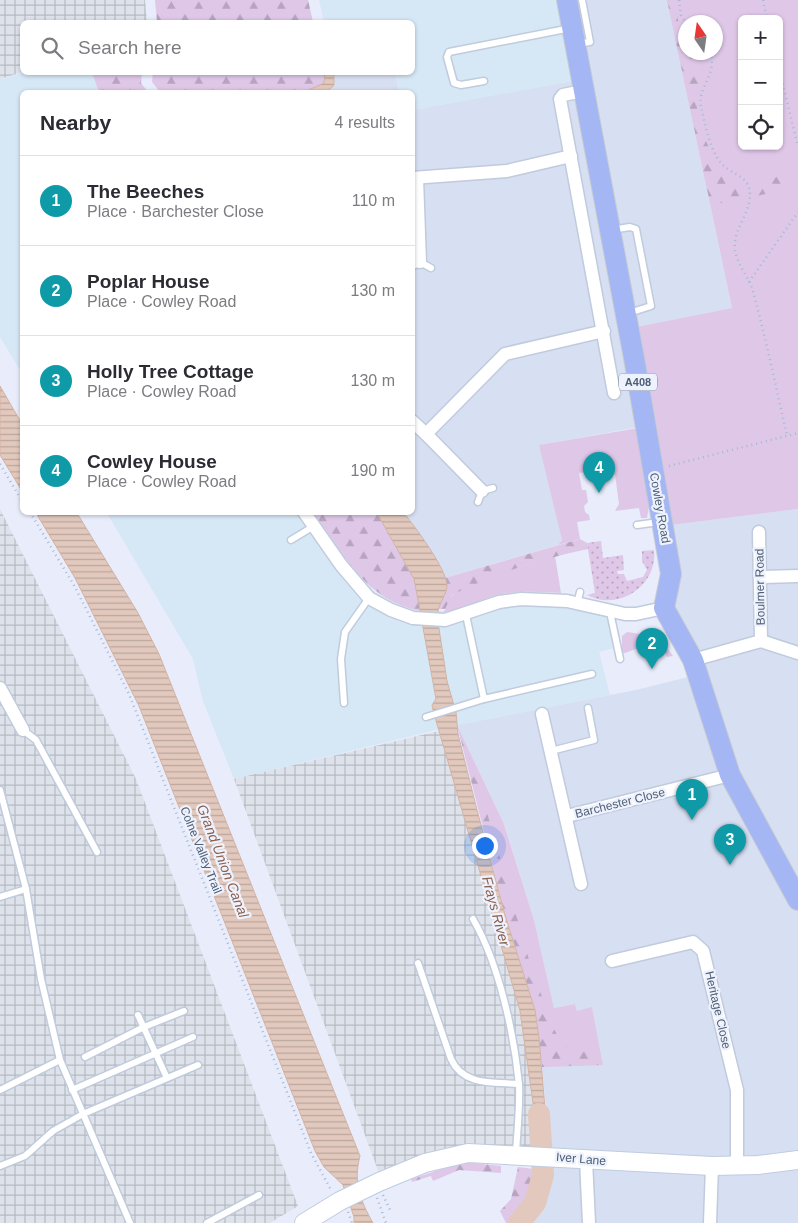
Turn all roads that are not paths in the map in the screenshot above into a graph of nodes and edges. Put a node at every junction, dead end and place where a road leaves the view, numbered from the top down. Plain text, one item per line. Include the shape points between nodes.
1 (567, 0) edge
2 (582, 0) edge
3 (574, 36) junction
4 (484, 81) dead end
5 (583, 91) junction
6 (570, 156) junction
7 (415, 178) edge
8 (421, 266) edge
9 (604, 332) junction
10 (634, 358) junction
11 (610, 363) junction
12 (614, 393) dead end
13 (415, 424) edge
14 (426, 434) junction
15 (485, 494) dead end
16 (306, 515) edge
17 (662, 522) junction
18 (637, 525) dead end
19 (314, 526) junction
20 (759, 532) dead end
21 (291, 540) dead end
22 (798, 576) edge
23 (760, 577) junction
24 (370, 598) junction
25 (664, 608) junction
26 (610, 612) junction
27 (466, 615) junction
28 (761, 641) junction
29 (798, 653) edge
30 (620, 659) dead end
31 (693, 660) junction
32 (592, 674) dead end
33 (0, 688) edge
34 (484, 699) junction
35 (344, 703) dead end
36 (588, 708) dead end
37 (542, 714) dead end
38 (426, 717) dead end
39 (23, 730) joint
40 (552, 751) junction
41 (730, 775) junction
42 (0, 790) edge
43 (567, 816) junction
44 (97, 852) dead end
45 (581, 884) dead end
46 (26, 889) junction
47 (797, 895) edge
48 (0, 897) edge
49 (473, 919) dead end
50 (612, 960) dead end
51 (418, 964) dead end
52 (184, 1012) dead end
53 (138, 1015) dead end
54 (144, 1028) junction
55 (193, 1037) dead end
56 (156, 1054) junction
57 (85, 1056) dead end
58 (60, 1060) junction
59 (198, 1065) dead end
60 (167, 1078) junction
61 (518, 1084) junction
62 (0, 1090) edge
63 (72, 1090) junction
64 (83, 1114) junction
65 (521, 1155) junction
66 (586, 1160) junction
67 (798, 1160) edge
68 (0, 1166) edge
69 (712, 1166) junction
70 (737, 1166) junction
71 (259, 1195) dead end
72 (130, 1223) edge
73 (207, 1223) edge
74 (304, 1223) edge
75 (589, 1223) edge
76 (710, 1223) edge

1 - 3 main road, Cowley Road / A408
2 - 3 lane via 590,42
3 - 4 lane via 449,52 448,62 454,83
3 - 5 main road, Cowley Road / A408
5 - 6 street via 563,95 560,99
5 - 10 main road, Cowley Road / A408
6 - 7 street via 507,171
6 - 9 street
7 - 8 street
9 - 11 street
9 - 14 street via 506,354
10 - 11 street
10 - 17 main road, Cowley Road / A408
11 - 12 street
13 - 14 street
14 - 15 street
16 - 19 street
17 - 18 lane
17 - 25 main road, Cowley Road / A408 via 671,574
19 - 21 lane
19 - 24 street via 341,565
20 - 23 street, Boulmer Road
22 - 23 street
23 - 28 street, Boulmer Road
24 - 27 street via 391,610 417,618 445,620
24 - 35 lane via 344,632 341,658
25 - 26 street via 636,614
25 - 31 main road
26 - 27 street via 579,598 521,599 499,602
26 - 30 lane
27 - 34 lane
28 - 29 street
28 - 31 street
31 - 41 main road
32 - 34 lane
33 - 39 street
34 - 38 lane
36 - 40 lane via 594,740
37 - 40 street, Barchester Close
39 - 44 lane via 36,740
40 - 43 street, Barchester Close
41 - 43 street, Barchester Close
41 - 47 main road
42 - 46 lane
43 - 45 street, Barchester Close
46 - 48 lane
46 - 58 lane via 41,979
49 - 61 lane via 486,942 501,988
50 - 70 street, Heritage Close via 693,942 703,951 737,1090
51 - 61 lane via 450,1059 458,1073 474,1080
52 - 54 lane
53 - 54 lane
54 - 56 lane
54 - 57 lane
55 - 56 lane
56 - 60 lane
56 - 63 lane
58 - 62 lane
58 - 63 lane
59 - 60 lane
60 - 64 lane
61 - 65 lane
63 - 64 lane
64 - 68 lane via 53,1131 25,1156
64 - 72 lane
65 - 66 main road, Iver Lane
65 - 74 main road, Iver Lane via 468,1153 425,1163 370,1185
66 - 69 main road, Iver Lane
66 - 75 street
67 - 70 main road, Iver Lane
69 - 70 main road, Iver Lane
69 - 76 street
71 - 73 lane

